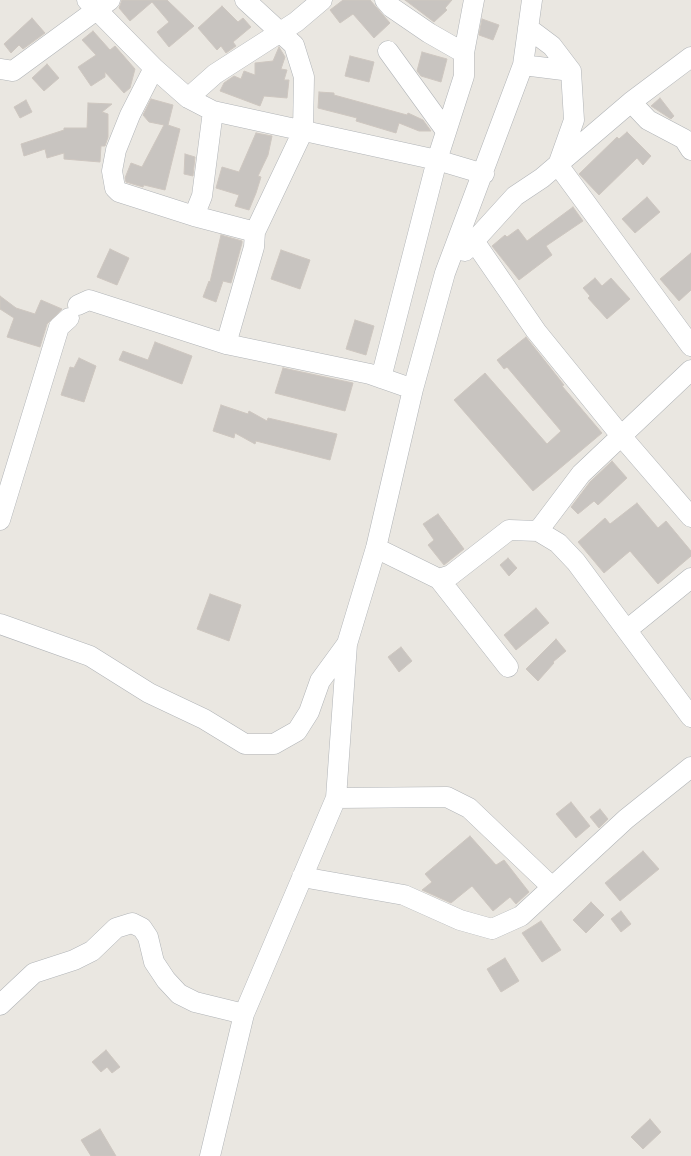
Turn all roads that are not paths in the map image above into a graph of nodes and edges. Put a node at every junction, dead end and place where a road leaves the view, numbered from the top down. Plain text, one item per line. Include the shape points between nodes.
1 (246, 0) edge
2 (322, 0) edge
3 (384, 0) edge
4 (474, 0) edge
5 (532, 0) edge
6 (97, 4) edge
7 (528, 28) junction
8 (279, 32) junction
9 (388, 51) dead end
10 (464, 54) junction
11 (691, 57) edge
12 (524, 65) junction
13 (154, 68) junction
14 (0, 70) edge
15 (571, 72) junction
16 (188, 98) junction
17 (631, 102) junction
18 (213, 111) junction
19 (303, 131) junction
20 (446, 131) junction
21 (691, 150) edge
22 (436, 160) junction
23 (558, 165) junction
24 (484, 174) junction
25 (194, 216) junction
26 (255, 232) junction
27 (474, 241) junction
28 (446, 273) junction
29 (226, 344) junction
30 (691, 346) edge
31 (691, 370) edge
32 (380, 378) junction
33 (413, 389) junction
34 (622, 437) junction
35 (691, 517) edge
36 (0, 520) edge
37 (538, 530) junction
38 (376, 548) junction
39 (691, 578) edge
40 (439, 579) junction
41 (0, 624) edge
42 (628, 629) junction
43 (347, 644) junction
44 (508, 667) dead end
45 (691, 717) edge
46 (691, 767) edge
47 (336, 798) junction
48 (302, 877) junction
49 (552, 887) junction
50 (0, 1005) edge
51 (244, 1014) junction
52 (210, 1156) edge

1 - 8 street
2 - 8 street
3 - 10 street
4 - 10 street
5 - 7 street
6 - 13 street
6 - 14 street via 13,71
7 - 12 street
7 - 15 street via 552,46
8 - 16 street via 215,74
8 - 19 street via 294,44 304,77
9 - 20 street
10 - 20 street via 464,76
11 - 17 street
12 - 15 street
12 - 24 street
13 - 16 street
13 - 25 street via 116,150 112,182 119,192
15 - 23 street via 574,120
16 - 18 street
17 - 21 street via 648,120 684,139
17 - 23 street
18 - 19 street
18 - 25 street via 202,196
19 - 22 street
19 - 26 street
20 - 22 street
22 - 24 street
22 - 32 street
23 - 27 street via 515,196
23 - 30 street
24 - 28 street
25 - 26 street
26 - 29 street via 254,247
27 - 28 street
27 - 34 street via 536,331
28 - 33 street
29 - 32 street
29 - 36 street via 89,300 73,311 59,326
31 - 34 street
32 - 33 street
33 - 38 street
34 - 35 street
34 - 37 street via 581,474
37 - 40 street via 509,530 451,575
37 - 42 street via 558,543 576,562 612,613
38 - 40 street
38 - 43 street
39 - 42 street
40 - 44 street
41 - 43 street via 90,656 149,693 204,718 245,744 274,744 297,731 320,681
42 - 45 street
43 - 47 street
46 - 49 street via 626,819
47 - 48 street
47 - 49 street via 447,797 469,808
48 - 49 street via 404,895 460,920 492,929 521,916
48 - 51 street
50 - 51 street via 34,973 92,951 116,928 132,923 142,928 148,937 154,962 179,994 195,1002
51 - 52 street

